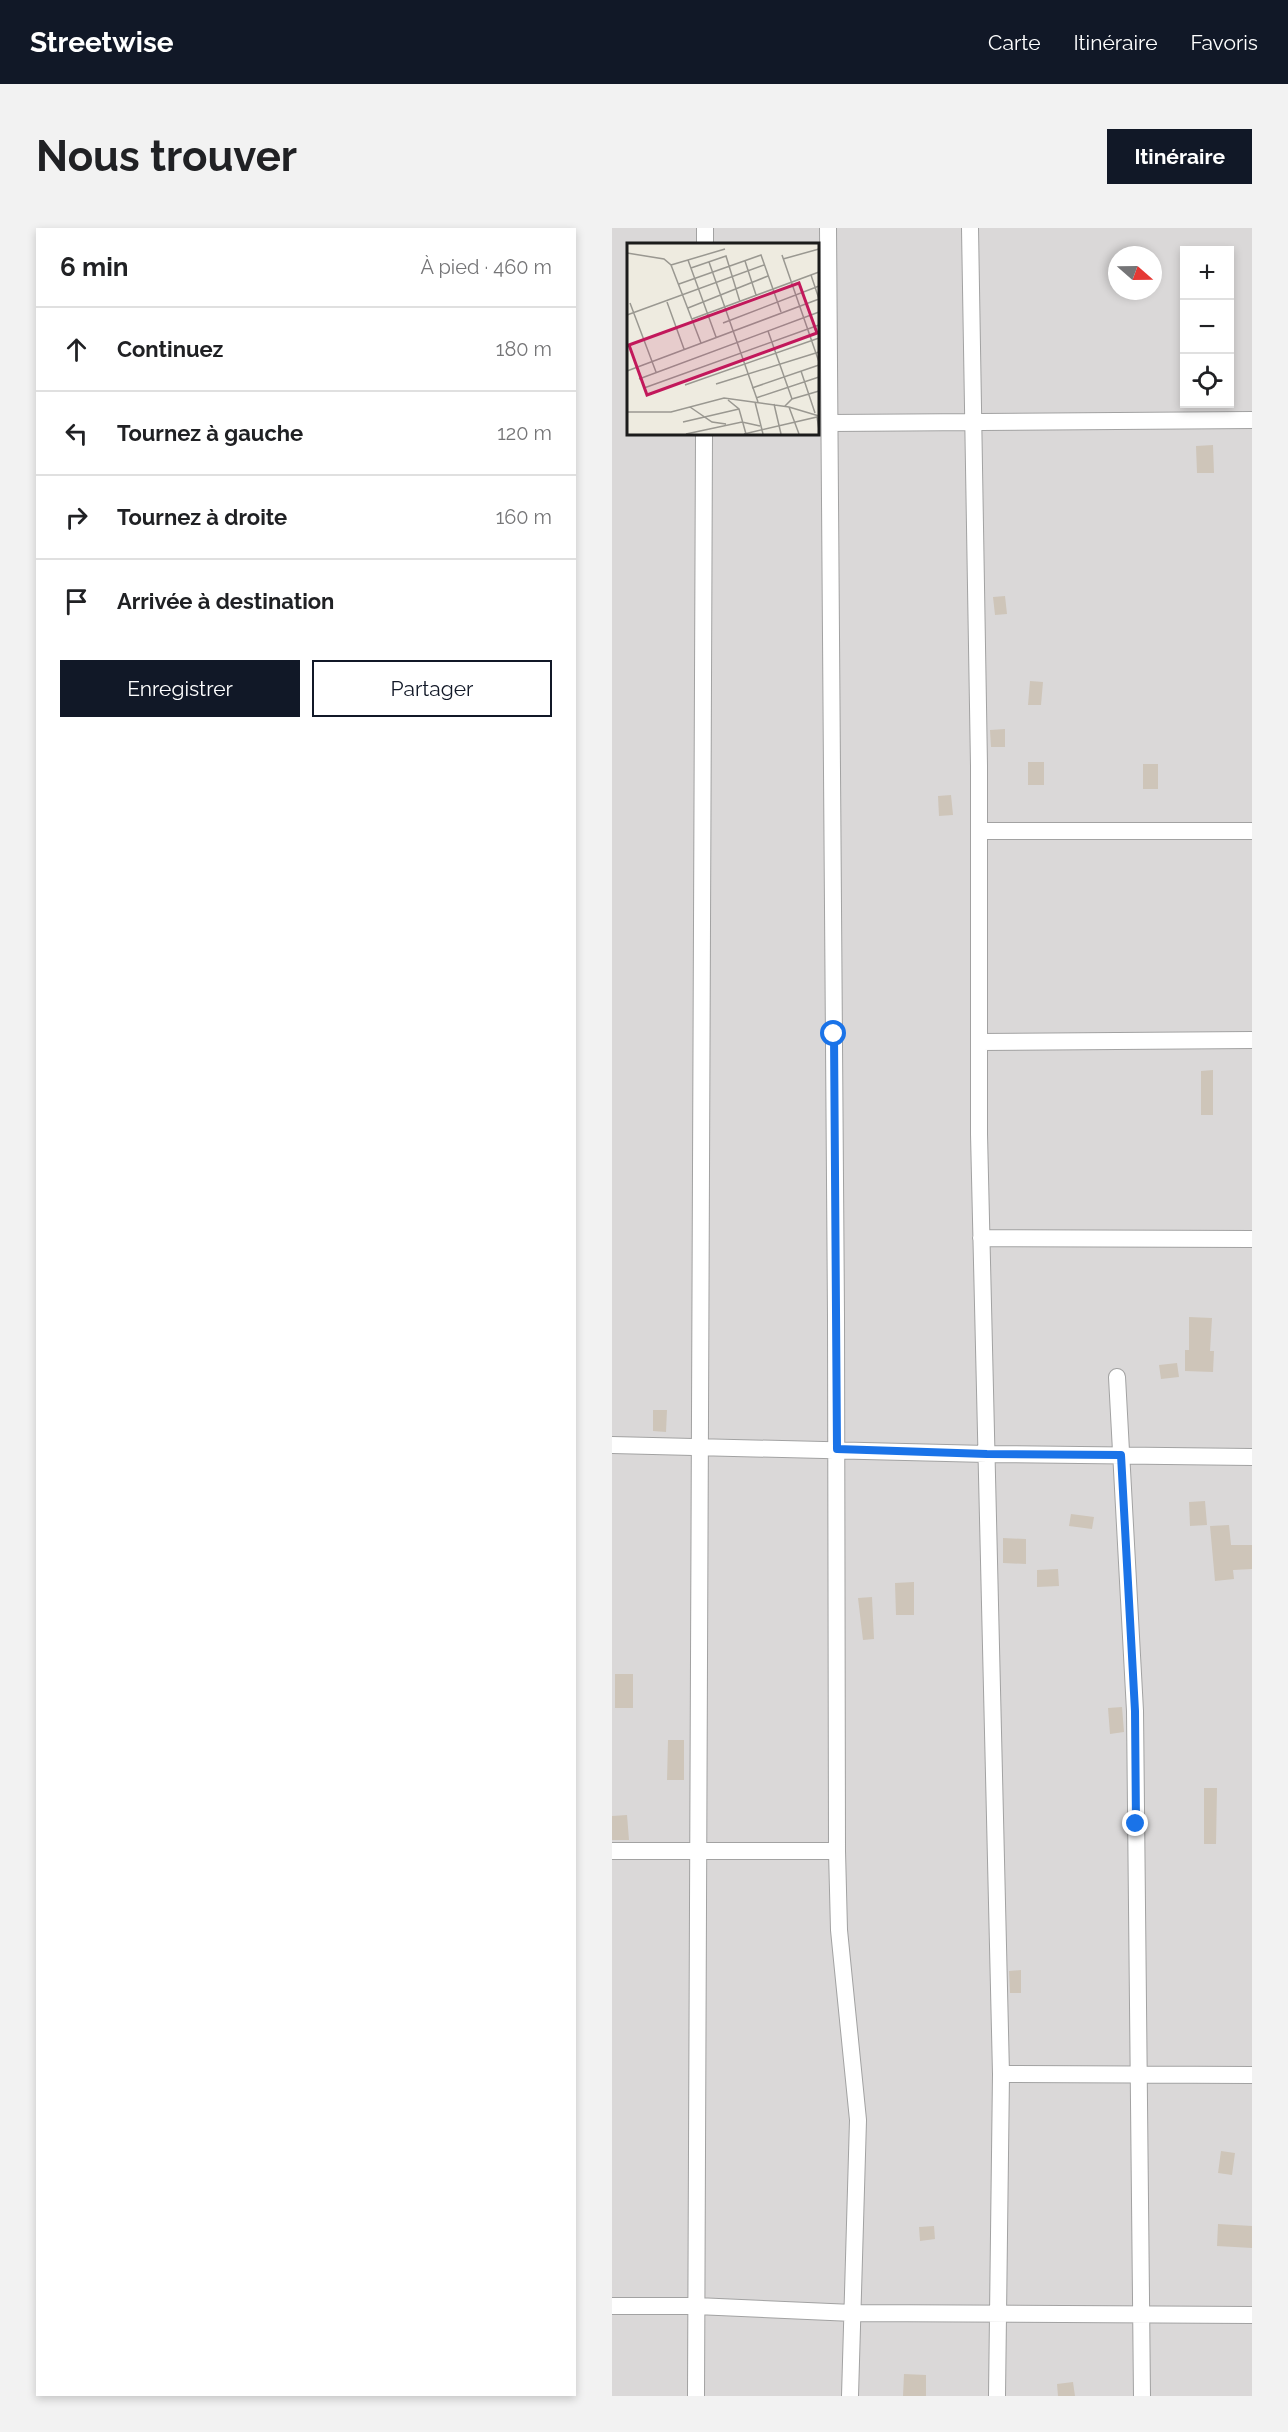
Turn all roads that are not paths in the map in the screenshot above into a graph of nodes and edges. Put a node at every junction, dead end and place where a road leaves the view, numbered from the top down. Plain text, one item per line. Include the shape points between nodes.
1 (828, 228) edge
2 (970, 228) edge
3 (1252, 420) edge
4 (973, 422) junction
5 (830, 423) junction
6 (704, 435) edge
7 (979, 831) junction
8 (1252, 831) edge
9 (1252, 1040) edge
10 (979, 1042) junction
11 (981, 1238) junction
12 (1252, 1239) edge
13 (1117, 1377) dead end
14 (612, 1445) edge
15 (700, 1447) junction
16 (837, 1449) junction
17 (987, 1454) junction
18 (1121, 1455) junction
19 (1252, 1457) edge
20 (698, 1850) junction
21 (612, 1851) edge
22 (837, 1851) junction
23 (1001, 2074) junction
24 (1140, 2074) junction
25 (1252, 2075) edge
26 (612, 2306) edge
27 (696, 2306) junction
28 (853, 2313) junction
29 (999, 2314) junction
30 (1142, 2314) junction
31 (1252, 2315) edge
32 (696, 2396) edge
33 (850, 2396) edge
34 (997, 2396) edge
35 (1142, 2396) edge

1 - 5 street
2 - 4 street
3 - 4 street
4 - 5 street
4 - 7 street
5 - 16 street
6 - 15 street
7 - 8 street
7 - 10 street
9 - 10 street
10 - 11 street
11 - 12 street
11 - 17 street
13 - 18 street
14 - 15 street
15 - 16 street
15 - 20 street
16 - 17 street
16 - 22 street
17 - 18 street
17 - 23 street
18 - 19 street
18 - 24 street via 1135,1711
20 - 21 street
20 - 22 street
20 - 27 street
22 - 28 street via 839,1930 858,2120
23 - 24 street
23 - 29 street
24 - 25 street
24 - 30 street
26 - 27 street
27 - 28 street
27 - 32 street
28 - 29 street
28 - 33 street
29 - 30 street
29 - 34 street
30 - 31 street
30 - 35 street

